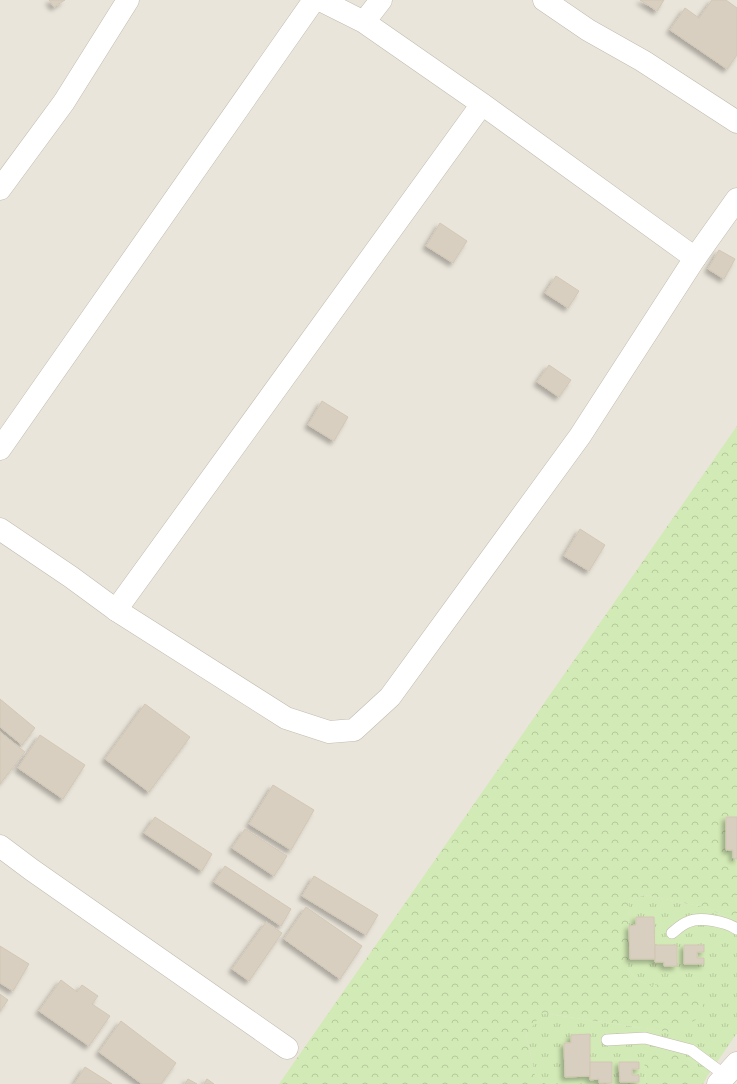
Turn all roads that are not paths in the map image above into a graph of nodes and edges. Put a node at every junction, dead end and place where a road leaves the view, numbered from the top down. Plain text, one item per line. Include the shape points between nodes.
1 (128, 0) edge
2 (314, 0) edge
3 (320, 0) edge
4 (381, 0) edge
5 (544, 0) edge
6 (364, 22) junction
7 (482, 104) junction
8 (737, 122) edge
9 (0, 189) edge
10 (737, 199) edge
11 (695, 258) junction
12 (0, 449) edge
13 (0, 529) edge
14 (116, 610) junction
15 (0, 846) edge
16 (737, 929) edge
17 (672, 932) dead end
18 (607, 1040) dead end
19 (287, 1048) dead end
20 (727, 1074) edge

1 - 9 street via 64,102
2 - 12 street
3 - 6 street
4 - 6 street
5 - 8 street
6 - 7 street
7 - 11 street
7 - 14 street
10 - 11 street
11 - 14 street via 575,443 390,697 354,730 329,732 286,718
13 - 14 street
15 - 19 street
16 - 17 lane via 699,918 688,921
18 - 20 lane via 646,1038 691,1050

